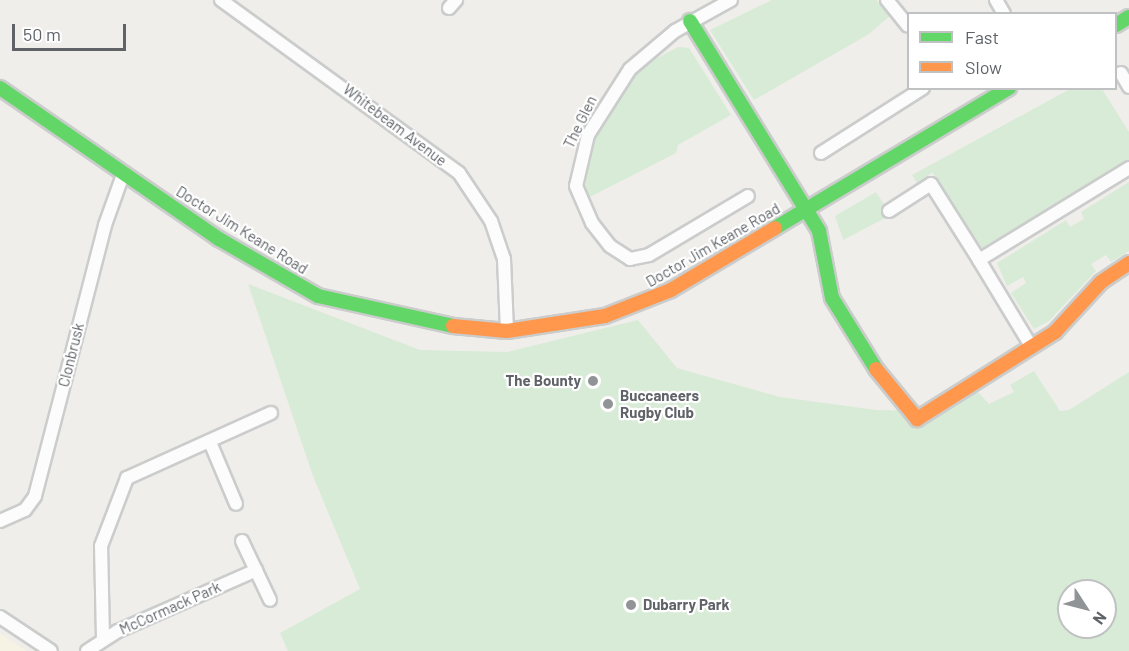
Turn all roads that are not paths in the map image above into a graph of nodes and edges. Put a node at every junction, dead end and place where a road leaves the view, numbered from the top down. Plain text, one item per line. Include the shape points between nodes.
1 (221, 0) edge
2 (731, 0) edge
3 (887, 0) edge
4 (690, 21) junction
5 (907, 24) edge
6 (1121, 73) dead end
7 (1129, 87) edge
8 (0, 88) edge
9 (920, 90) edge
10 (1006, 90) edge
11 (821, 153) dead end
12 (1129, 168) edge
13 (124, 172) junction
14 (748, 196) dead end
15 (806, 210) junction
16 (889, 211) dead end
17 (979, 260) junction
18 (1129, 263) edge
19 (507, 331) junction
20 (1031, 346) junction
21 (271, 413) dead end
22 (210, 442) junction
23 (236, 504) dead end
24 (0, 521) edge
25 (242, 541) dead end
26 (256, 570) junction
27 (270, 600) dead end
28 (0, 617) edge
29 (103, 639) junction
30 (51, 651) edge
31 (87, 651) edge

1 - 19 street, Whitebeam Avenue via 459,173 491,221 504,258
2 - 4 street, The Glen
3 - 5 street
4 - 14 street, The Glen via 645,53 617,86 580,157 579,195 609,246 630,259 649,255
4 - 15 street
6 - 7 street
8 - 13 street, Doctor Jim Keane Road
9 - 11 street
10 - 15 street, Doctor Jim Keane Road
12 - 17 street
13 - 19 street, Doctor Jim Keane Road via 219,239 318,296 417,322
13 - 24 street, Clonbrusk via 105,225 35,495 25,510
15 - 19 street, Doctor Jim Keane Road via 706,271 628,309 564,326
15 - 20 street via 824,243 832,298 871,362 917,419
16 - 17 street via 931,184
17 - 20 street
18 - 20 street
21 - 22 street
22 - 23 street
22 - 29 street via 127,478 101,546
25 - 26 street
26 - 27 street
26 - 29 street, McCormack Park
28 - 30 street
29 - 31 street, McCormack Park

